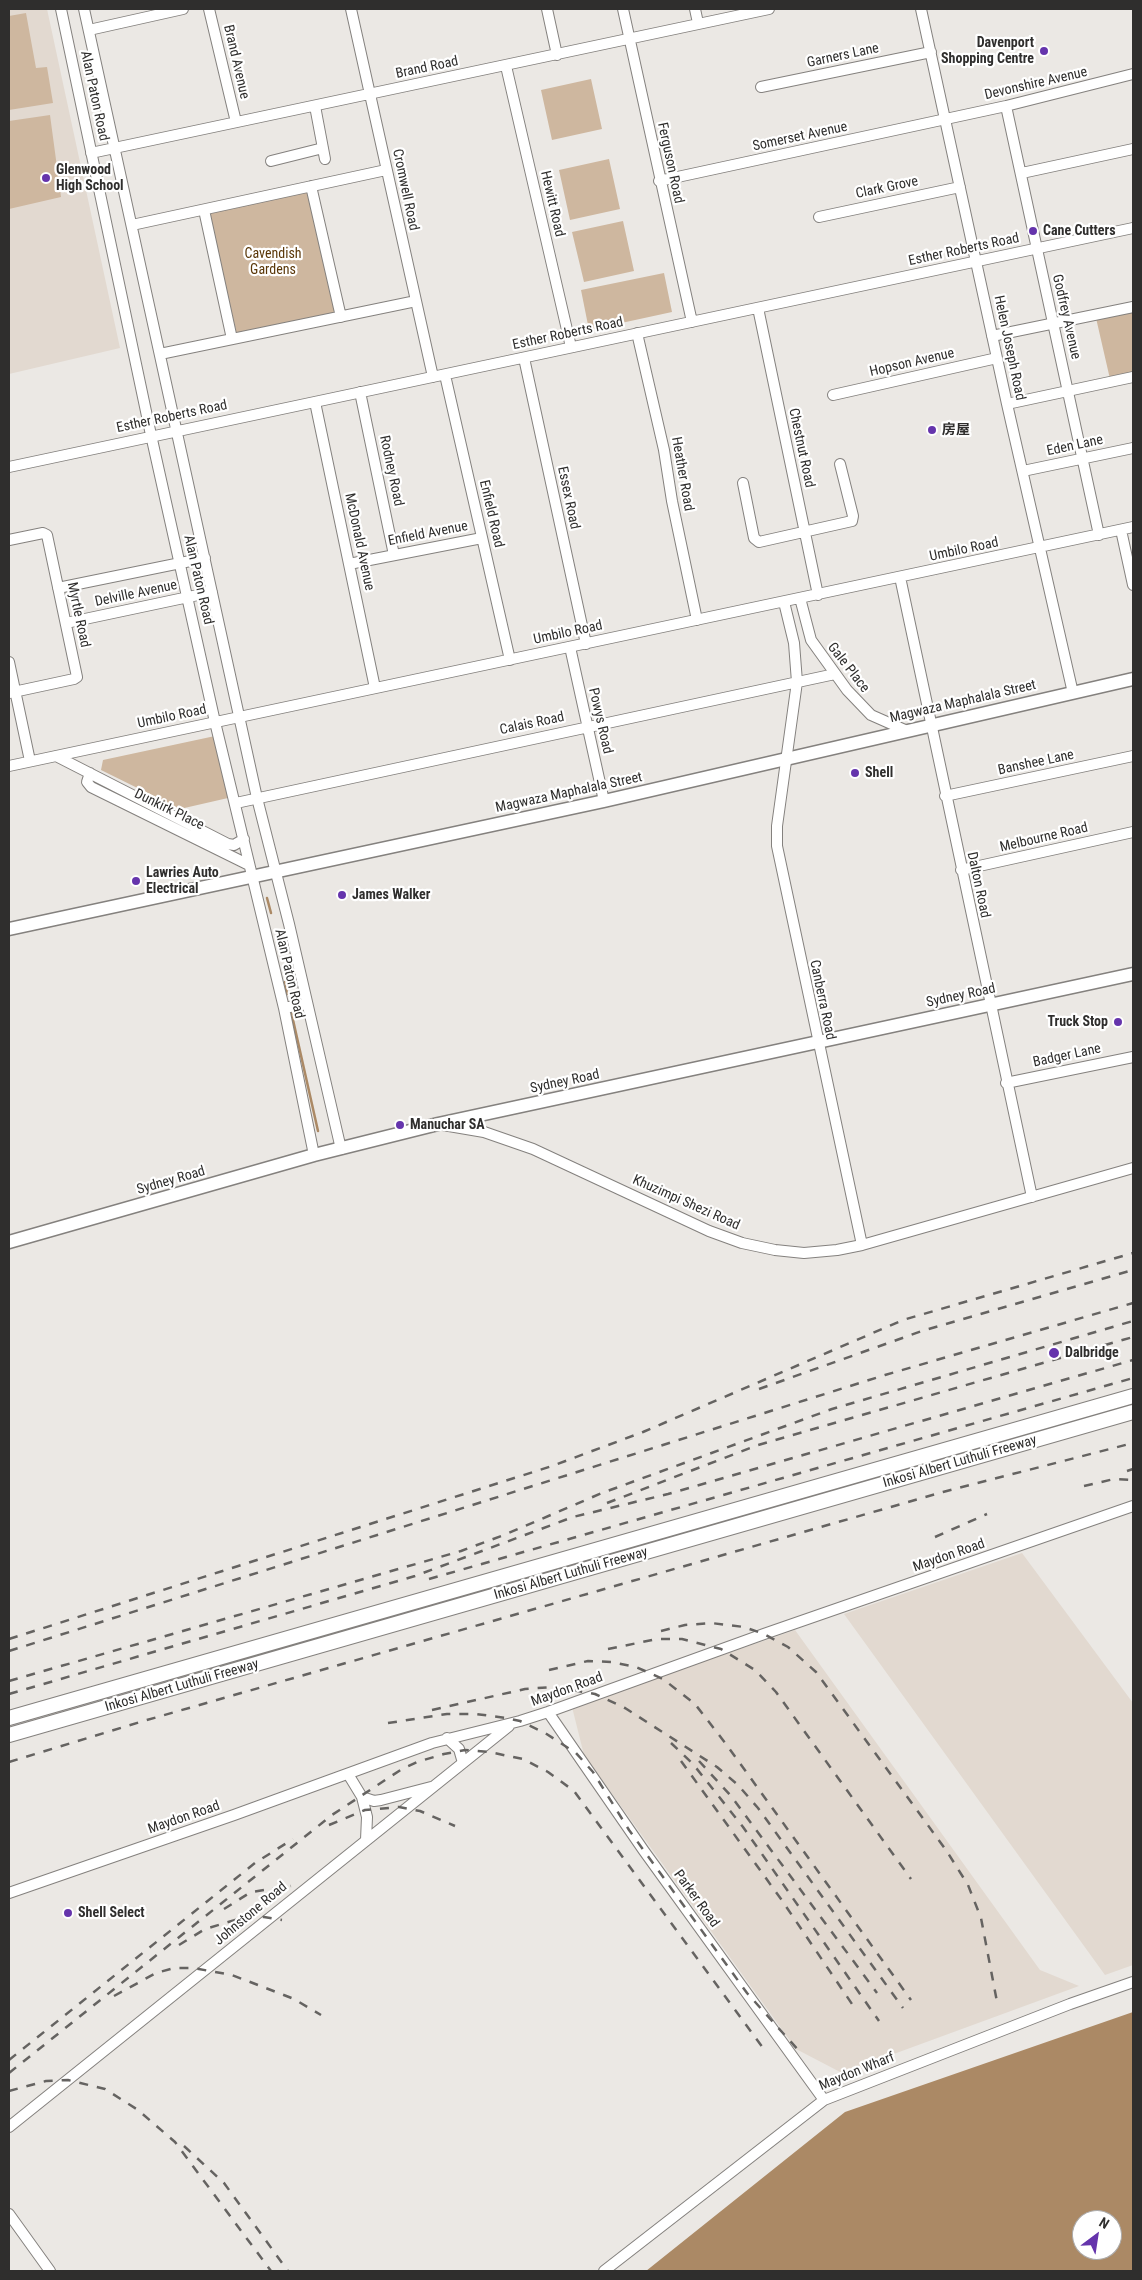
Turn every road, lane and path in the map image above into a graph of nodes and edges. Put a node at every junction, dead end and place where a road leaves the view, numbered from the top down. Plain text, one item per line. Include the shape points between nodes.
1 (61, 9) edge
2 (84, 9) edge
3 (183, 9) edge
4 (209, 9) edge
5 (351, 9) edge
6 (548, 9) edge
7 (623, 9) edge
8 (695, 9) edge
9 (769, 9) edge
10 (921, 9) edge
11 (698, 23) junction
12 (89, 30) junction
13 (630, 39) junction
14 (931, 52) junction
15 (558, 55) junction
16 (506, 66) junction
17 (1133, 74) edge
18 (761, 87) dead end
19 (370, 94) junction
20 (315, 106) junction
21 (1006, 106) junction
22 (946, 119) junction
23 (236, 122) junction
24 (115, 148) junction
25 (1133, 149) edge
26 (91, 153) junction
27 (271, 161) dead end
28 (386, 170) junction
29 (1022, 174) junction
30 (659, 181) junction
31 (311, 186) junction
32 (960, 186) junction
33 (204, 210) junction
34 (819, 217) dead end
35 (132, 225) junction
36 (1133, 228) edge
37 (1036, 248) junction
38 (976, 261) junction
39 (416, 301) junction
40 (1133, 307) edge
41 (758, 308) junction
42 (341, 318) junction
43 (692, 322) junction
44 (1052, 323) junction
45 (637, 333) junction
46 (992, 336) junction
47 (232, 339) junction
48 (571, 348) junction
49 (160, 354) junction
50 (524, 358) junction
51 (997, 358) junction
52 (445, 375) junction
53 (433, 377) junction
54 (1133, 377) edge
55 (1068, 391) junction
56 (360, 392) junction
57 (833, 395) dead end
58 (315, 402) junction
59 (1007, 404) junction
60 (177, 430) junction
61 (151, 435) junction
62 (1133, 448) edge
63 (1083, 459) junction
64 (840, 464) dead end
65 (9, 467) edge
66 (1022, 471) junction
67 (743, 483) dead end
68 (1133, 528) edge
69 (1121, 530) junction
70 (805, 532) junction
71 (1099, 535) junction
72 (482, 538) junction
73 (9, 540) edge
74 (1040, 548) junction
75 (394, 555) junction
76 (205, 558) junction
77 (180, 563) junction
78 (349, 564) junction
79 (900, 577) junction
80 (1133, 585) edge
81 (58, 588) junction
82 (212, 592) junction
83 (818, 595) junction
84 (188, 597) junction
85 (800, 598) junction
86 (784, 602) junction
87 (697, 620) junction
88 (66, 623) junction
89 (586, 644) junction
90 (570, 647) junction
91 (510, 660) junction
92 (9, 662) edge
93 (834, 674) junction
94 (1133, 679) edge
95 (797, 682) junction
96 (375, 688) junction
97 (12, 692) edge
98 (1073, 693) junction
99 (240, 717) junction
100 (215, 722) junction
101 (933, 724) junction
102 (587, 726) junction
103 (905, 730) junction
104 (56, 756) junction
105 (1133, 756) edge
106 (787, 759) junction
107 (30, 761) junction
108 (9, 766) edge
109 (946, 796) junction
110 (257, 798) junction
111 (604, 801) junction
112 (236, 803) junction
113 (167, 818) junction
114 (1133, 832) edge
115 (244, 839) junction
116 (961, 870) junction
117 (251, 871) junction
118 (277, 872) junction
119 (9, 929) edge
120 (1133, 974) edge
121 (306, 1004) junction
122 (990, 1005) junction
123 (284, 1008) junction
124 (818, 1042) junction
125 (1133, 1057) edge
126 (1006, 1083) junction
127 (438, 1124) junction
128 (340, 1149) junction
129 (314, 1155) junction
130 (1133, 1168) edge
131 (1032, 1197) junction
132 (9, 1242) edge
133 (862, 1245) junction
134 (1133, 1396) edge
135 (1133, 1412) edge
136 (1133, 1506) edge
137 (548, 1712) junction
138 (9, 1718) edge
139 (512, 1723) junction
140 (9, 1735) edge
141 (447, 1738) junction
142 (463, 1763) junction
143 (348, 1774) junction
144 (436, 1786) junction
145 (362, 1797) junction
146 (366, 1840) junction
147 (9, 1893) edge
148 (1133, 1982) edge
149 (824, 2100) junction
150 (9, 2127) edge
151 (9, 2214) edge
152 (50, 2271) edge
153 (604, 2271) edge

1 - 26 street, Alan Paton Road
2 - 12 street, Alan Paton Road
3 - 12 street
4 - 23 street, Brand Avenue
5 - 19 street, Cromwell Road
6 - 15 street
7 - 13 street, Ferguson Road
8 - 11 street
9 - 11 street, Brand Road
10 - 14 street, Helen Joseph Road
11 - 13 street, Brand Road
12 - 24 street, Alan Paton Road
13 - 15 street, Brand Road
13 - 30 street, Ferguson Road
14 - 18 street, Garners Lane
14 - 22 street, Helen Joseph Road
15 - 16 street, Brand Road
16 - 19 street, Brand Road
16 - 48 street, Hewitt Road
17 - 21 street, Devonshire Avenue
19 - 20 street, Brand Road
19 - 28 street, Cromwell Road
20 - 23 street, Brand Road
20 - 27 street via 324,154
21 - 22 street, Devonshire Avenue
21 - 29 street, Godfrey Avenue
22 - 30 street, Somerset Avenue
22 - 32 street, Helen Joseph Road
23 - 24 street, Brand Road
24 - 26 street, Brand Road
24 - 35 street, Alan Paton Road
25 - 29 street
26 - 61 street, Alan Paton Road
28 - 31 street
28 - 39 street, Cromwell Road
29 - 37 street, Godfrey Avenue
30 - 43 street, Ferguson Road
31 - 33 street
31 - 42 street
32 - 34 street, Clark Grove
32 - 38 street, Helen Joseph Road
33 - 35 street
33 - 47 street
35 - 49 street, Alan Paton Road
36 - 37 street, Esther Roberts Road
37 - 38 street, Esther Roberts Road
37 - 44 street, Godfrey Avenue
38 - 41 street, Esther Roberts Road
38 - 46 street, Helen Joseph Road
39 - 42 street
39 - 53 street, Cromwell Road
40 - 44 street
41 - 43 street, Esther Roberts Road
41 - 70 street, Chestnut Road
42 - 47 street
43 - 45 street, Esther Roberts Road
44 - 46 street
44 - 55 street, Godfrey Avenue
45 - 48 street, Esther Roberts Road
45 - 87 street, Heather Road
46 - 51 street, Helen Joseph Road
47 - 49 street
48 - 50 street, Esther Roberts Road
49 - 60 street, Alan Paton Road
50 - 52 street, Esther Roberts Road
50 - 89 street, Essex Road
51 - 57 street, Hopson Avenue
51 - 59 street, Helen Joseph Road
52 - 53 street, Esther Roberts Road
52 - 72 street, Enfield Road
53 - 56 street, Esther Roberts Road
54 - 55 street
55 - 59 street
55 - 63 street, Godfrey Avenue
56 - 58 street, Esther Roberts Road
56 - 75 street, Rodney Road
58 - 60 street, Esther Roberts Road
58 - 78 street, McDonald Avenue
59 - 66 street, Helen Joseph Road
60 - 61 street, Esther Roberts Road
60 - 76 street, Alan Paton Road
61 - 65 street, Esther Roberts Road
61 - 77 street, Alan Paton Road
62 - 63 street, Eden Lane
63 - 66 street, Eden Lane
63 - 71 street, Godfrey Avenue
64 - 70 street via 852,521
66 - 74 street, Helen Joseph Road
67 - 70 street via 756,542
68 - 69 street, Umbilo Road
69 - 71 street, Umbilo Road
69 - 80 street
70 - 83 street, Chestnut Road
71 - 74 street, Umbilo Road
72 - 75 street, Enfield Avenue
72 - 91 street, Enfield Road
73 - 81 street, Myrtle Road via 46,534
74 - 79 street, Umbilo Road
74 - 98 street, Helen Joseph Road
75 - 78 street, Enfield Avenue
76 - 77 street, Delville Avenue
76 - 82 street, Alan Paton Road
77 - 81 street, Delville Avenue
77 - 84 street, Alan Paton Road
78 - 96 street, McDonald Avenue
79 - 83 street, Umbilo Road
79 - 101 street, Dalton Road
81 - 88 street, Myrtle Road
82 - 84 street, Delville Avenue
82 - 99 street, Alan Paton Road
83 - 85 street, Umbilo Road
84 - 88 street, Delville Avenue
84 - 100 street, Alan Paton Road
85 - 86 street, Umbilo Road
85 - 93 street, Gale Place via 811,640
86 - 87 street, Umbilo Road
86 - 95 street via 795,651
87 - 89 street, Umbilo Road
88 - 97 street, Myrtle Road via 76,678
89 - 90 street, Umbilo Road
90 - 91 street, Umbilo Road
90 - 102 street, Powys Road
91 - 96 street, Umbilo Road
92 - 97 street
93 - 95 street, Calais Road
93 - 103 street, Gale Place via 871,715
94 - 98 main road, Magwaza Maphalala Street
95 - 102 street, Calais Road
95 - 106 street
96 - 99 street, Umbilo Road
97 - 107 street
98 - 101 main road, Magwaza Maphalala Street
99 - 100 street, Umbilo Road
99 - 110 street, Alan Paton Road
100 - 104 street, Umbilo Road
100 - 112 street, Alan Paton Road
101 - 103 main road, Magwaza Maphalala Street
101 - 109 street, Dalton Road
102 - 110 street, Calais Road
102 - 111 street, Powys Road
103 - 106 main road, Magwaza Maphalala Street
104 - 107 street, Umbilo Road
104 - 113 street, Dunkirk Place via 90,773 89,786
105 - 109 street, Banshee Lane
106 - 111 main road, Magwaza Maphalala Street
106 - 124 street, Canberra Road via 776,831 777,846
107 - 108 street, Umbilo Road
109 - 116 street, Dalton Road
110 - 112 street, Calais Road
110 - 118 street, Alan Paton Road
111 - 118 main road, Magwaza Maphalala Street
112 - 115 street, Alan Paton Road
113 - 115 street via 228,844 234,845
113 - 117 street, Dunkirk Place
114 - 116 street, Melbourne Road
115 - 117 street, Alan Paton Road
116 - 122 street, Dalton Road
117 - 118 main road, Magwaza Maphalala Street
117 - 119 main road, Magwaza Maphalala Street
117 - 123 street, Alan Paton Road
118 - 121 street, Alan Paton Road
120 - 122 main road, Sydney Road
121 - 123 street
121 - 128 street, Alan Paton Road
122 - 124 main road, Sydney Road
122 - 126 street, Dalton Road
123 - 129 street, Alan Paton Road
124 - 127 main road, Sydney Road
124 - 133 street, Canberra Road
125 - 126 street, Badger Lane
126 - 131 street, Dalton Road
127 - 128 main road, Sydney Road
127 - 133 street, Khuzimpi Shezi Road via 484,1132 533,1149 709,1231 742,1243 804,1253
128 - 129 main road, Sydney Road
129 - 132 main road, Sydney Road
130 - 131 street, Khuzimpi Shezi Road
131 - 133 street, Khuzimpi Shezi Road
134 - 138 highway, Inkosi Albert Luthuli Freeway
135 - 140 highway, Inkosi Albert Luthuli Freeway
136 - 137 street, Maydon Road
137 - 139 street, Maydon Road
137 - 149 street, Parker Road
139 - 141 street, Maydon Road
139 - 142 street, Johnstone Road
141 - 142 street via 459,1749
141 - 143 street, Maydon Road
142 - 144 street, Johnstone Road
143 - 145 street
143 - 147 street, Maydon Road
144 - 145 street via 381,1800
144 - 146 street, Johnstone Road
145 - 146 street via 367,1817
146 - 150 street, Johnstone Road
148 - 149 street, Maydon Wharf
149 - 153 street, Maydon Wharf
151 - 152 street

